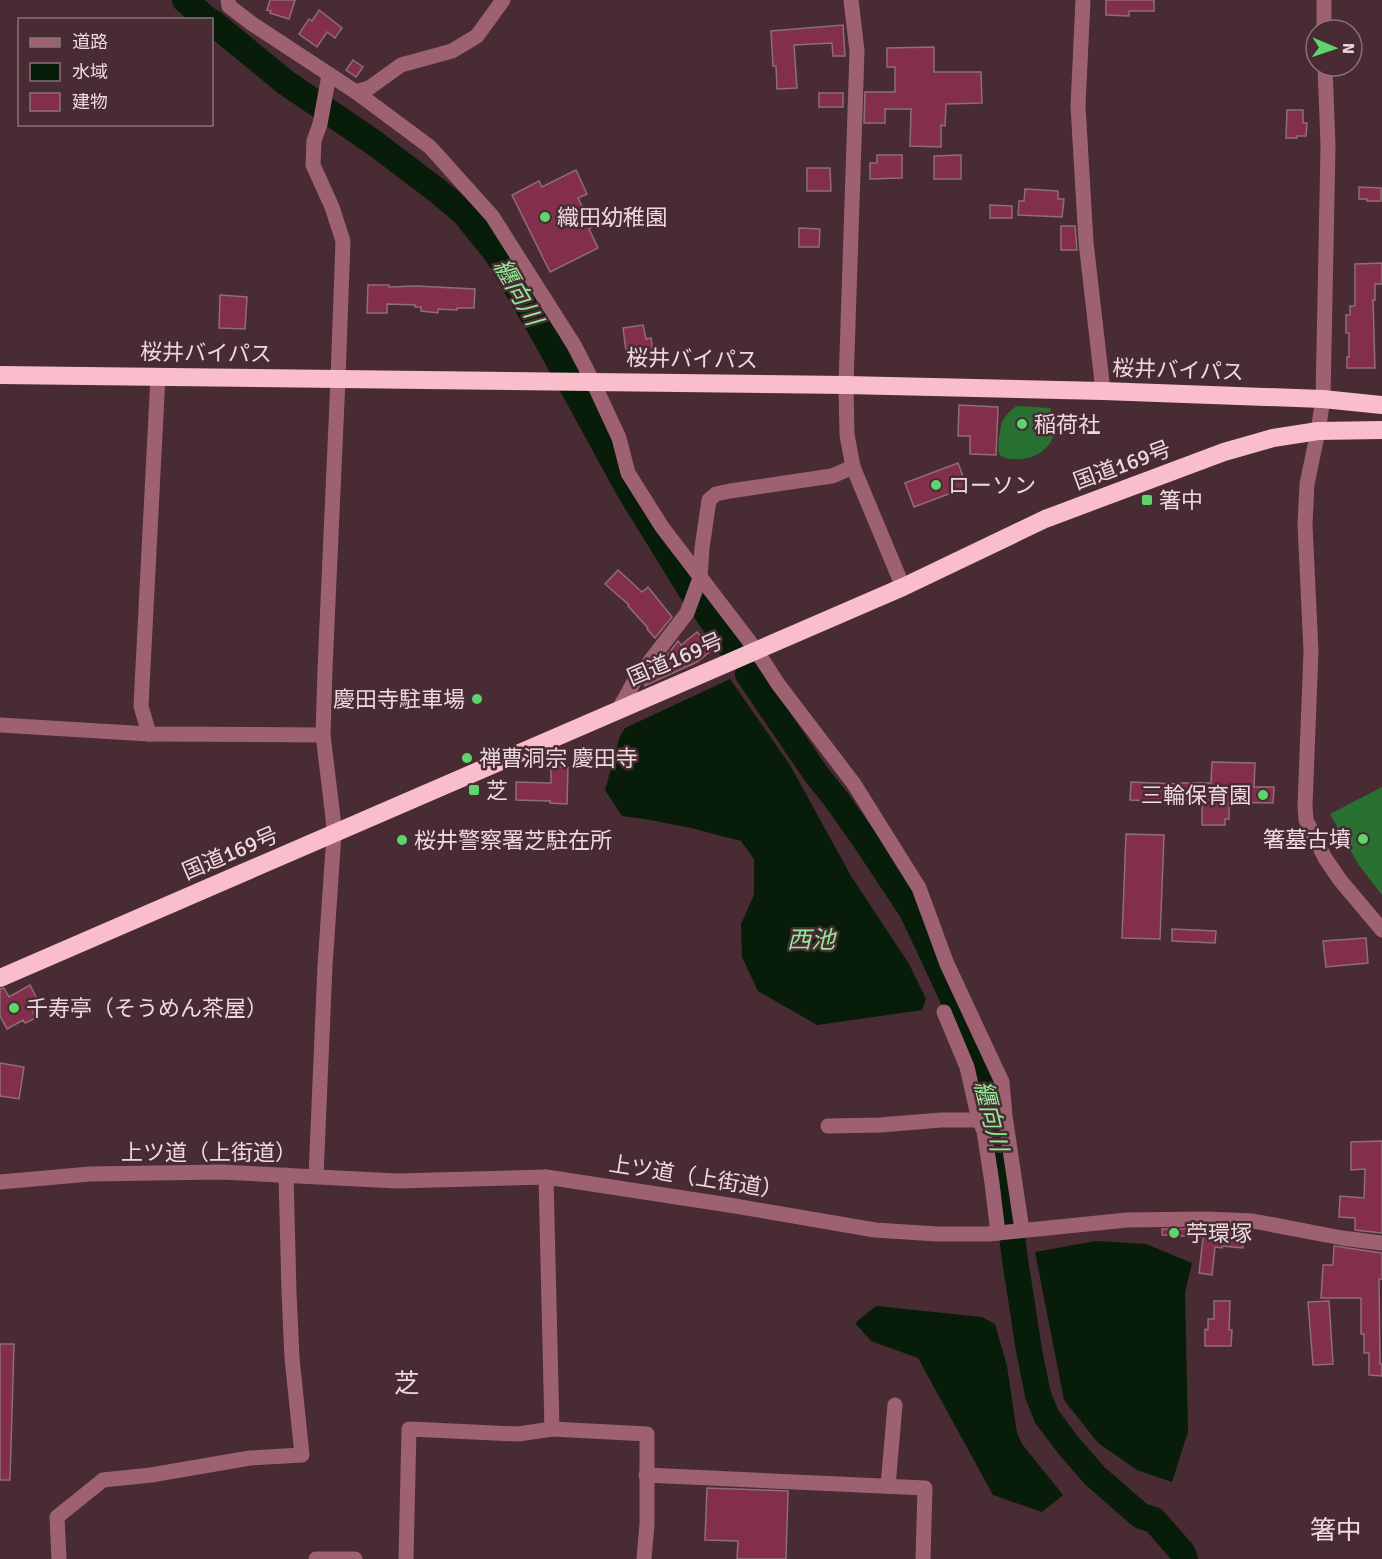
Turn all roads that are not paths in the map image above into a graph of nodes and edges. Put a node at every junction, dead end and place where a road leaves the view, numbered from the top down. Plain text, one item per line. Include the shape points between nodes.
1 (228, 0) edge
2 (503, 0) edge
3 (851, 0) edge
4 (1083, 0) edge
5 (1324, 0) edge
6 (1324, 18) edge
7 (1325, 78) edge
8 (328, 79) junction
9 (356, 92) junction
10 (0, 375) edge
11 (158, 376) junction
12 (338, 379) junction
13 (587, 382) junction
14 (846, 385) junction
15 (1103, 391) junction
16 (1323, 399) junction
17 (1382, 405) edge
18 (1382, 430) edge
19 (1318, 431) junction
20 (853, 466) junction
21 (699, 580) junction
22 (903, 587) junction
23 (756, 650) junction
24 (619, 709) junction
25 (0, 725) edge
26 (148, 734) junction
27 (323, 735) junction
28 (334, 834) junction
29 (1382, 930) edge
30 (0, 978) edge
31 (944, 1012) dead end
32 (979, 1120) junction
33 (828, 1126) dead end
34 (286, 1174) junction
35 (316, 1176) junction
36 (546, 1177) junction
37 (0, 1182) edge
38 (1020, 1230) junction
39 (1000, 1233) junction
40 (1382, 1243) edge
41 (895, 1405) dead end
42 (552, 1429) junction
43 (646, 1475) junction
44 (888, 1486) junction
45 (59, 1559) edge
46 (316, 1559) edge
47 (355, 1559) edge
48 (406, 1559) edge
49 (645, 1559) edge
50 (923, 1559) edge

1 - 8 street via 229,6
2 - 9 street via 477,36 452,51 401,65 369,88
3 - 14 street via 857,51
4 - 15 street via 1078,106 1086,242
5 - 6 street
7 - 16 street via 1328,146
8 - 9 street
8 - 12 street via 314,141 313,165 343,242
9 - 13 street via 430,147 492,216 574,345
10 - 11 highway, 桜井バイパス
11 - 12 highway, 桜井バイパス
11 - 26 street via 141,706
12 - 13 highway, 桜井バイパス
12 - 27 street
13 - 14 highway, 桜井バイパス
13 - 21 street via 619,438 628,472
14 - 15 highway, 桜井バイパス
14 - 20 street via 847,435
15 - 16 highway, 桜井バイパス
16 - 17 highway, 桜井バイパス
16 - 19 street
18 - 19 highway, 国道169号
19 - 22 highway, 国道169号 via 1273,438 1224,453 1045,519
19 - 29 street via 1307,484 1305,525 1311,651 1306,820 1340,880
20 - 21 street via 832,476 716,494 709,500
20 - 22 street
21 - 23 street
21 - 24 street via 687,613 634,682
22 - 23 highway, 国道169号
23 - 24 highway, 国道169号
23 - 38 street via 854,784 919,888 947,964 1002,1082
24 - 28 highway, 国道169号
25 - 26 street
26 - 27 street
27 - 28 street
28 - 30 highway, 国道169号
28 - 35 street
31 - 32 street via 967,1067
32 - 33 street
32 - 39 street
34 - 35 street, 上ツ道（上街道）
34 - 37 street, 上ツ道（上街道） via 90,1174
34 - 45 street via 292,1358 302,1455 250,1458 103,1480 57,1517
35 - 36 street, 上ツ道（上街道） via 397,1181
36 - 39 street, 上ツ道（上街道） via 875,1230
36 - 42 street
38 - 39 street, 上ツ道（上街道）
38 - 40 street, 上ツ道（上街道） via 1127,1220 1205,1219 1253,1221
41 - 44 street
42 - 43 street via 647,1434
42 - 48 street via 518,1434 409,1429
43 - 44 street
43 - 49 street
44 - 50 street via 925,1488
46 - 47 street

